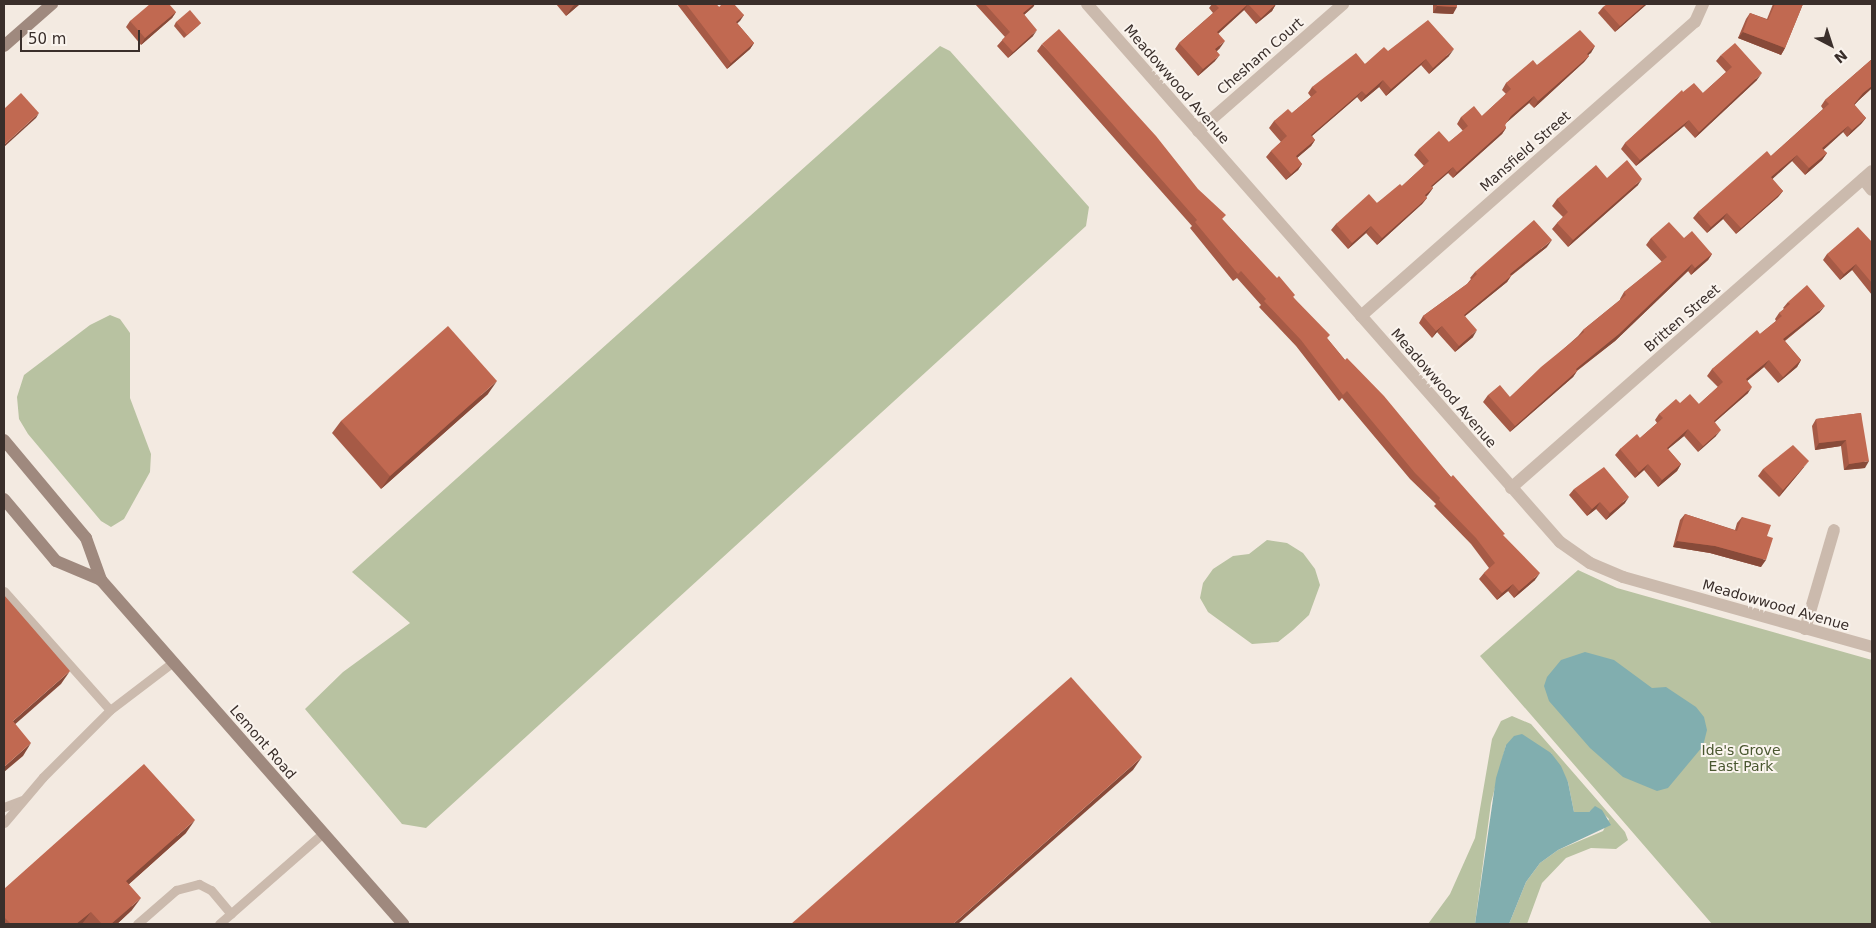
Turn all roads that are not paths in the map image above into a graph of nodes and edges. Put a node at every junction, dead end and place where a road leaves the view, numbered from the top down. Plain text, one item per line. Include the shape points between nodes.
1 (52, 4) edge
2 (1087, 4) edge
3 (1342, 4) edge
4 (1703, 5) edge
5 (4, 46) edge
6 (1198, 131) junction
7 (1868, 175) edge
8 (1872, 190) edge
9 (1361, 316) junction
10 (4, 440) edge
11 (1511, 488) junction
12 (4, 499) edge
13 (1834, 530) dead end
14 (101, 580) junction
15 (4, 590) edge
16 (1805, 629) junction
17 (1872, 647) edge
18 (173, 662) junction
19 (110, 710) junction
20 (24, 799) junction
21 (4, 807) edge
22 (4, 823) edge
23 (323, 833) junction
24 (231, 914) junction
25 (137, 924) edge
26 (219, 924) edge
27 (403, 924) edge

1 - 5 main road
2 - 6 street, Meadowwood Avenue
3 - 6 street, Chesham Court
4 - 9 street, Mansfield Street via 1695,22
6 - 9 street, Meadowwood Avenue
7 - 8 street
7 - 11 street, Britten Street
9 - 11 street, Meadowwood Avenue
10 - 14 main road, Lemont Road via 86,538
11 - 16 street, Meadowwood Avenue via 1560,542 1602,570
12 - 14 main road, Lemont Road via 56,561
13 - 16 street
14 - 18 main road, Lemont Road
15 - 19 lane
16 - 17 street, Meadowwood Avenue
18 - 19 lane
18 - 23 main road, Lemont Road
19 - 20 lane
20 - 21 lane
20 - 22 lane
23 - 24 lane
23 - 27 main road, Lemont Road
24 - 25 lane via 211,890 199,884 176,890
24 - 26 lane

